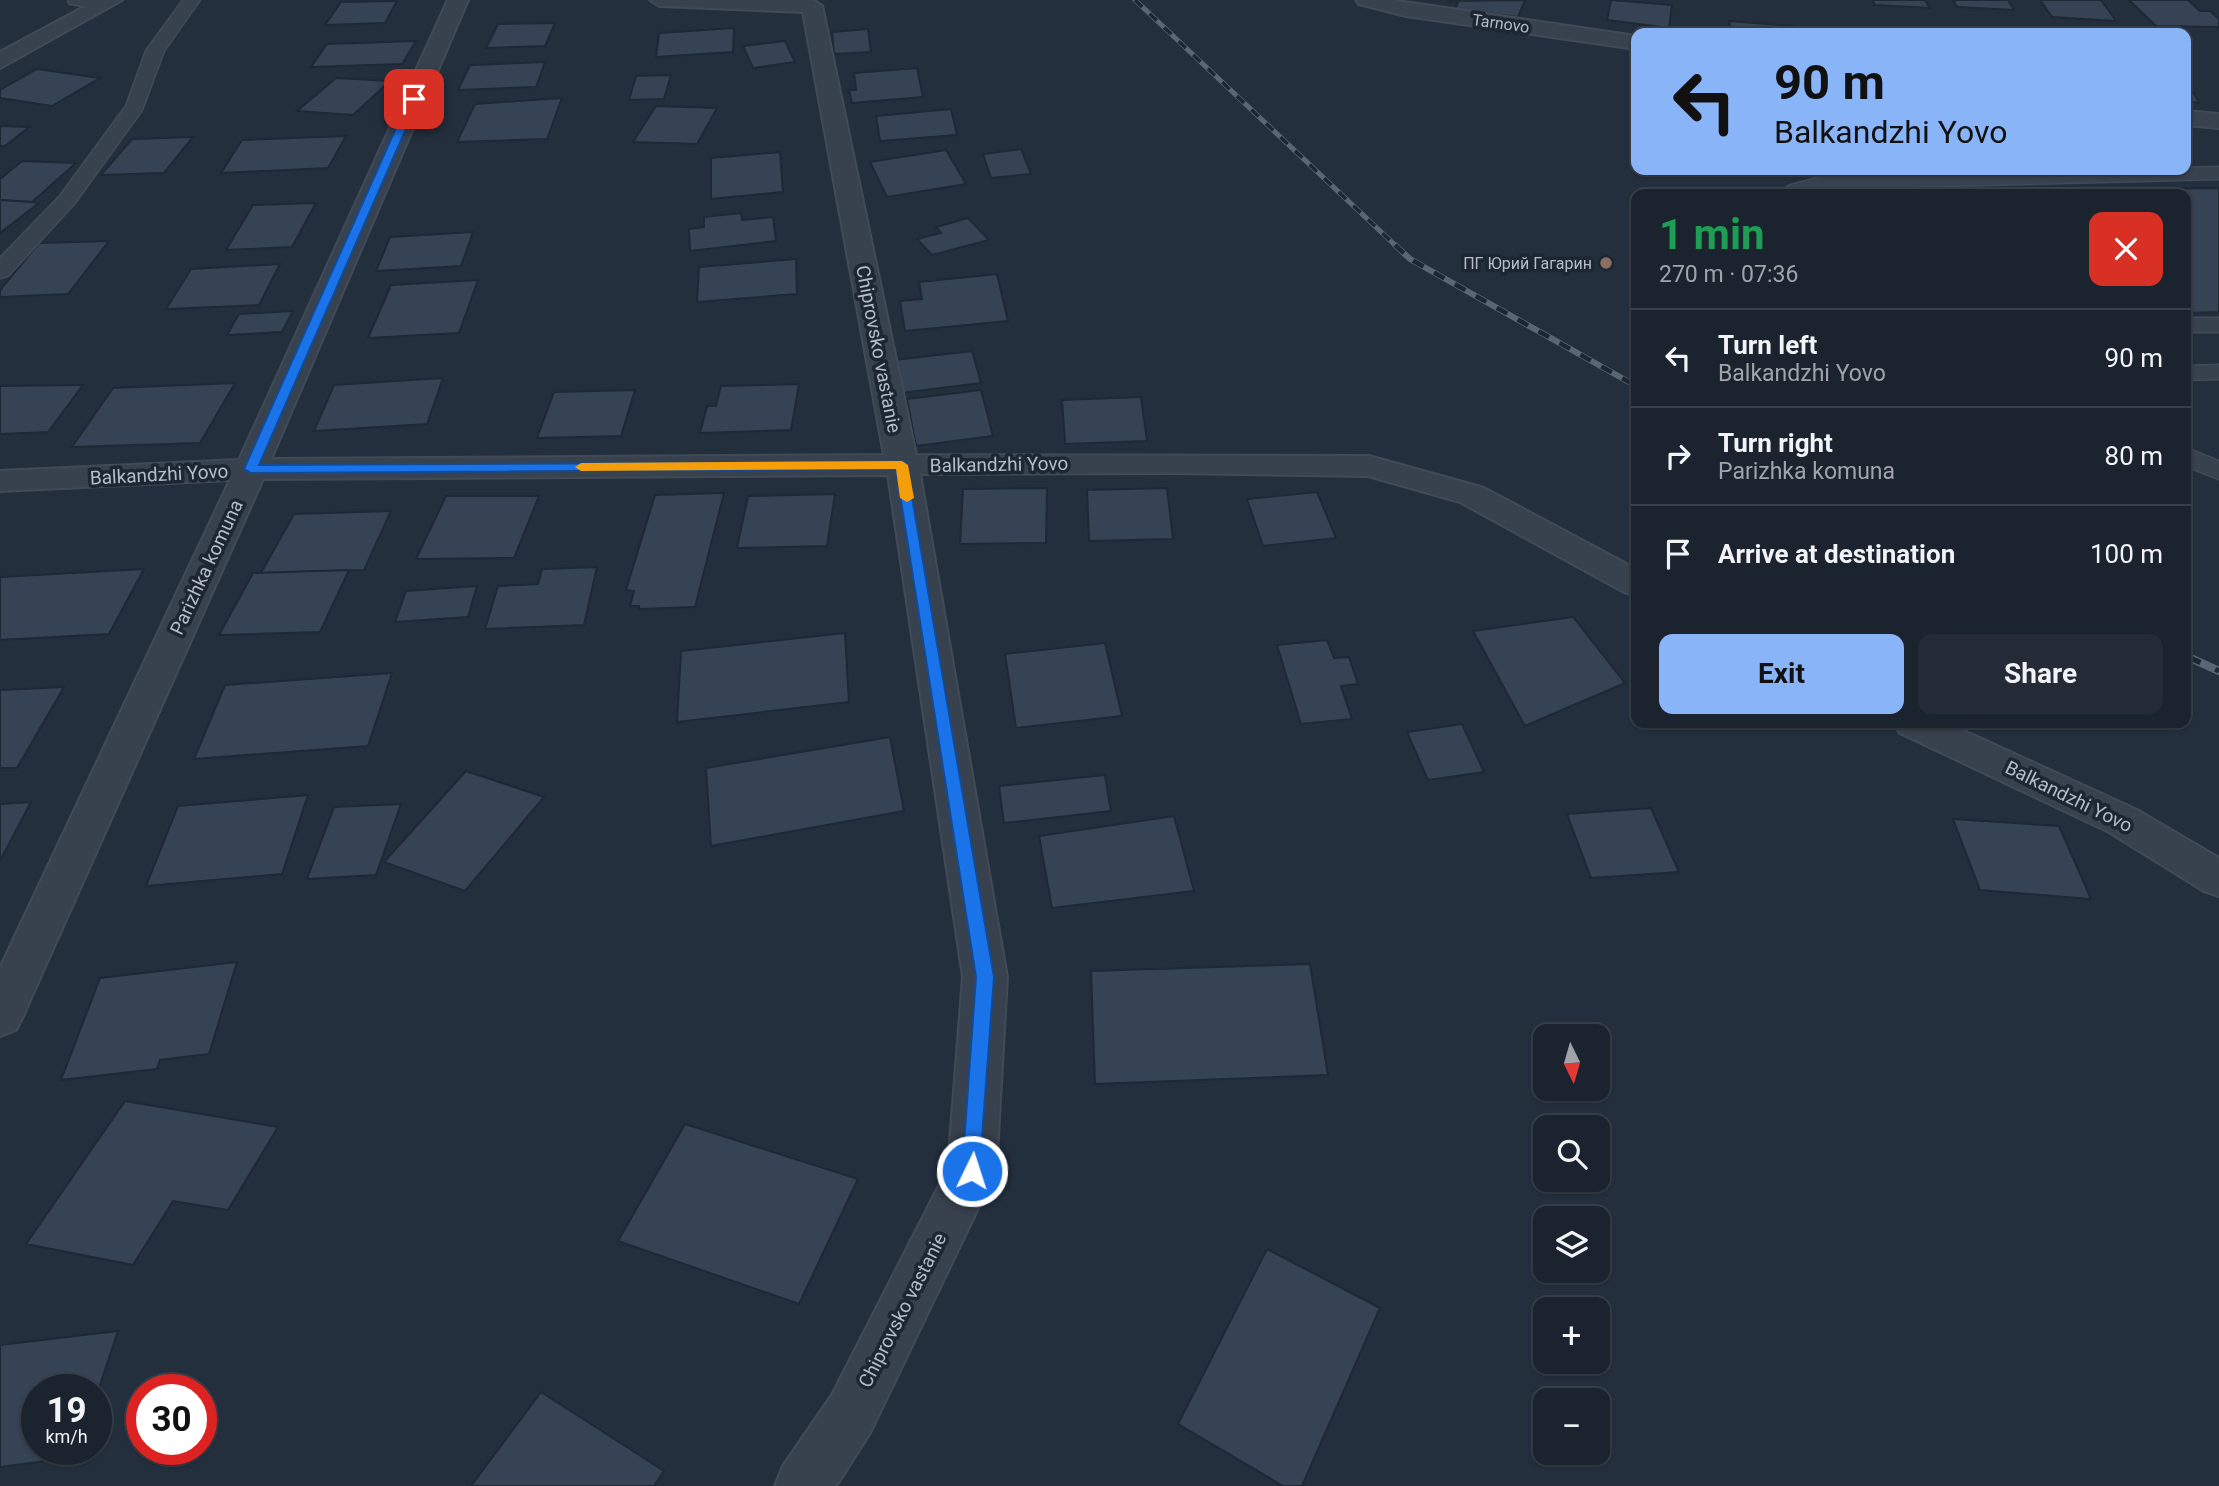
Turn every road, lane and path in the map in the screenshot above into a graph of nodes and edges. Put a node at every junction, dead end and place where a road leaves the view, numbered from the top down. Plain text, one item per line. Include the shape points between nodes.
1 (76, 0) edge
2 (192, 0) edge
3 (458, 0) edge
4 (660, 0) edge
5 (1366, 0) edge
6 (107, 2) edge
7 (1631, 42) edge
8 (0, 61) edge
9 (2191, 118) edge
10 (2219, 121) edge
11 (2219, 173) edge
12 (2191, 174) edge
13 (2139, 175) edge
14 (1799, 189) edge
15 (0, 271) edge
16 (2191, 325) edge
17 (2219, 325) edge
18 (2219, 372) edge
19 (2191, 373) edge
20 (2191, 458) edge
21 (902, 465) junction
22 (251, 469) junction
23 (2219, 471) edge
24 (0, 481) edge
25 (1631, 581) edge
26 (1924, 728) edge
27 (2219, 879) edge
28 (0, 1016) edge
29 (803, 1486) edge

1 - 6 lane
2 - 15 lane via 155,51 135,106 67,200
3 - 22 street, Parizhka komuna
4 - 21 street, Chiprovsko vastanie via 812,6
5 - 7 street, Tarnovo
6 - 8 street
9 - 10 street
11 - 12 lane
13 - 14 lane via 1820,183
16 - 17 lane
18 - 19 lane
20 - 23 lane
21 - 22 street, Balkandzhi Yovo
21 - 25 street, Balkandzhi Yovo via 1370,467 1472,495
21 - 29 street, Chiprovsko vastanie via 985,977 972,1171 851,1413
22 - 24 street, Balkandzhi Yovo
22 - 28 street, Parizhka komuna
26 - 27 street, Balkandzhi Yovo via 2123,821

